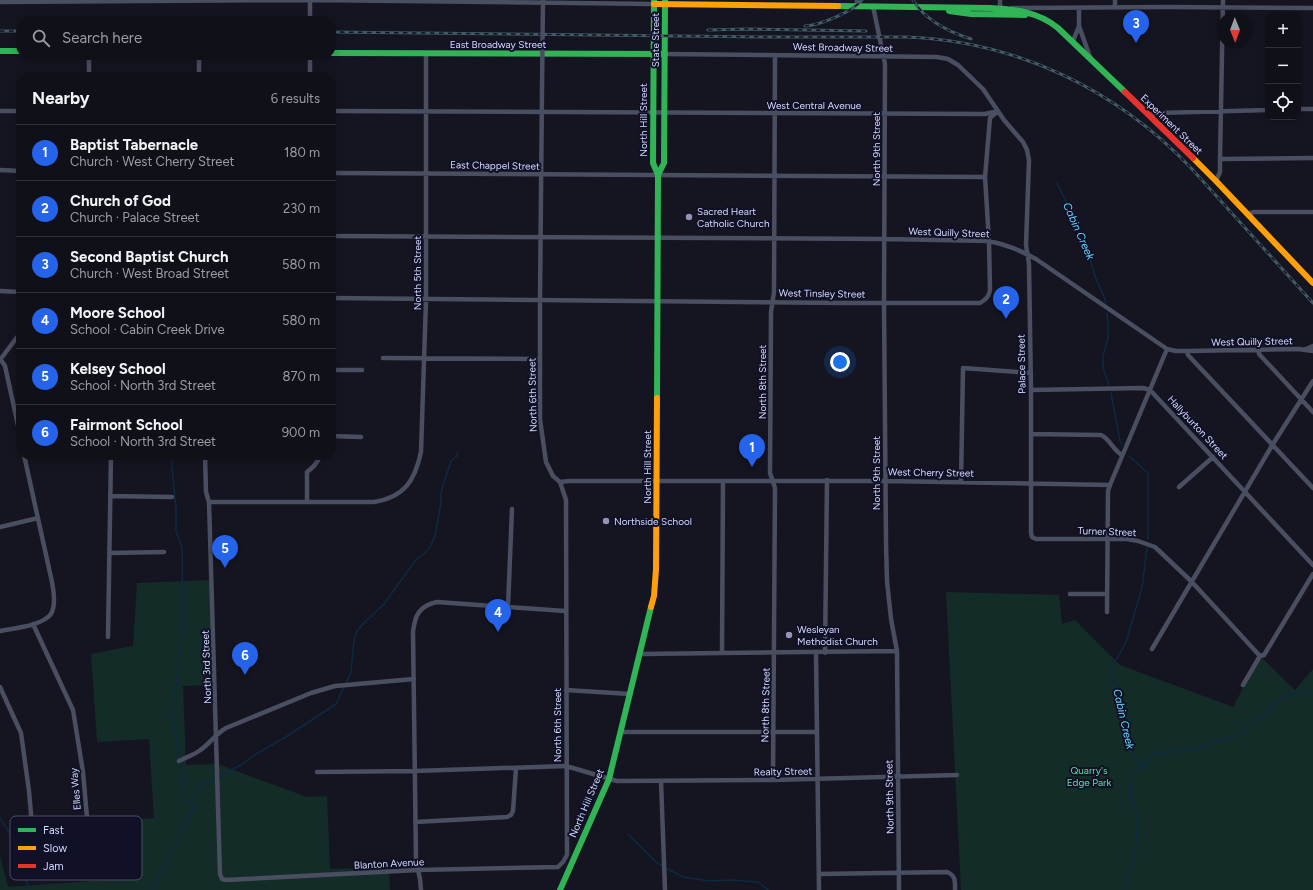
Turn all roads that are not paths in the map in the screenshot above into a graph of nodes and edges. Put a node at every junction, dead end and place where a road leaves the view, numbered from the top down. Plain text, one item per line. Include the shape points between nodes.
1 (200, 0) edge
2 (310, 0) edge
3 (542, 0) edge
4 (1000, 0) edge
5 (1115, 0) edge
6 (1223, 0) edge
7 (90, 1) edge
8 (424, 1) edge
9 (0, 2) edge
10 (654, 2) edge
11 (665, 2) edge
12 (776, 3) edge
13 (857, 3) edge
14 (873, 6) junction
15 (924, 7) junction
16 (1115, 7) junction
17 (1000, 8) junction
18 (1079, 8) junction
19 (1223, 8) junction
20 (1313, 8) edge
21 (1034, 15) junction
22 (310, 16) edge
23 (1079, 26) junction
24 (1073, 41) junction
25 (0, 51) edge
26 (16, 51) edge
27 (336, 53) edge
28 (426, 53) junction
29 (653, 54) junction
30 (665, 54) junction
31 (775, 55) junction
32 (884, 56) junction
33 (1090, 58) junction
34 (89, 60) edge
35 (199, 60) edge
36 (310, 60) edge
37 (89, 72) edge
38 (199, 72) edge
39 (310, 72) edge
40 (1313, 109) edge
41 (1265, 110) edge
42 (1301, 110) edge
43 (0, 111) edge
44 (16, 111) edge
45 (336, 111) edge
46 (426, 111) junction
47 (998, 111) junction
48 (1222, 111) junction
49 (542, 112) junction
50 (653, 112) junction
51 (664, 113) junction
52 (775, 113) junction
53 (885, 114) junction
54 (1148, 115) junction
55 (1313, 158) edge
56 (1220, 159) junction
57 (0, 170) edge
58 (16, 171) edge
59 (336, 173) edge
60 (426, 174) junction
61 (541, 175) junction
62 (658, 175) junction
63 (775, 176) junction
64 (885, 176) junction
65 (985, 177) junction
66 (1216, 181) junction
67 (1313, 212) edge
68 (1248, 214) junction
69 (336, 236) edge
70 (426, 237) junction
71 (540, 237) junction
72 (658, 238) junction
73 (774, 239) junction
74 (884, 239) junction
75 (989, 241) junction
76 (1027, 255) junction
77 (1313, 283) edge
78 (0, 291) edge
79 (16, 292) edge
80 (336, 298) edge
81 (426, 300) junction
82 (540, 300) junction
83 (657, 301) junction
84 (773, 302) junction
85 (884, 303) junction
86 (16, 339) edge
87 (1313, 346) edge
88 (1167, 349) junction
89 (1303, 350) junction
90 (1187, 351) junction
91 (1258, 351) junction
92 (1313, 351) edge
93 (383, 358) dead end
94 (424, 358) junction
95 (540, 359) junction
96 (0, 360) edge
97 (0, 368) edge
98 (6, 370) junction
99 (336, 370) edge
100 (362, 370) dead end
101 (1030, 373) junction
102 (1313, 381) edge
103 (1031, 390) junction
104 (1150, 390) junction
105 (1301, 399) junction
106 (1313, 412) edge
107 (16, 416) edge
108 (1030, 434) junction
109 (336, 436) edge
110 (361, 437) dead end
111 (1273, 444) junction
112 (1122, 455) junction
113 (1213, 457) junction
114 (25, 460) edge
115 (111, 460) edge
116 (205, 460) edge
117 (318, 460) edge
118 (827, 480) junction
119 (656, 481) junction
120 (723, 481) junction
121 (773, 481) junction
122 (885, 481) junction
123 (560, 482) junction
124 (961, 482) junction
125 (1030, 483) junction
126 (1110, 485) junction
127 (1179, 487) dead end
128 (1313, 488) edge
129 (1244, 492) junction
130 (110, 496) junction
131 (172, 497) dead end
132 (210, 502) junction
133 (307, 502) junction
134 (512, 508) dead end
135 (38, 518) junction
136 (0, 526) edge
137 (1108, 539) junction
138 (164, 552) dead end
139 (109, 553) junction
140 (1313, 565) edge
141 (1313, 574) edge
142 (1191, 581) junction
143 (1070, 594) dead end
144 (1106, 594) junction
145 (508, 607) junction
146 (565, 610) junction
147 (1106, 612) dead end
148 (33, 624) junction
149 (0, 631) edge
150 (108, 637) dead end
151 (1152, 649) dead end
152 (774, 652) junction
153 (897, 652) junction
154 (722, 653) junction
155 (816, 653) junction
156 (825, 653) junction
157 (640, 654) junction
158 (1260, 656) junction
159 (414, 678) junction
160 (1243, 685) dead end
161 (0, 687) edge
162 (566, 690) junction
163 (630, 694) junction
164 (621, 732) junction
165 (773, 732) junction
166 (817, 732) junction
167 (217, 734) junction
168 (179, 761) dead end
169 (566, 766) junction
170 (516, 768) junction
171 (415, 771) junction
172 (317, 772) dead end
173 (898, 776) junction
174 (957, 776) dead end
175 (609, 779) junction
176 (817, 779) junction
177 (773, 780) junction
178 (661, 781) junction
179 (32, 816) edge
180 (87, 816) edge
181 (415, 822) junction
182 (558, 867) joint
183 (418, 870) junction
184 (899, 873) junction
185 (819, 874) junction
186 (222, 879) joint
187 (421, 890) edge
188 (560, 890) edge
189 (665, 890) edge
190 (819, 890) edge
191 (899, 890) edge
192 (956, 890) edge

1 - 2 street
1 - 7 street
2 - 8 street
2 - 22 street
3 - 49 street, North 6th Street, bridge
4 - 17 street
5 - 16 street
6 - 19 street
7 - 9 street
8 - 10 street
10 - 11 main road
10 - 29 main road, North Hill Street
11 - 12 main road
11 - 30 main road, State Street
12 - 13 main road
13 - 14 main road
14 - 15 main road
14 - 32 street, North 9th Street
15 - 17 main road, Experiment Street
15 - 21 main road via 970,14
16 - 18 street
16 - 19 street
17 - 18 street
17 - 21 main road, Experiment Street
18 - 23 street
19 - 20 street
19 - 48 street
21 - 24 main road, Experiment Street via 1054,25
23 - 24 street
23 - 33 street
24 - 33 main road, Experiment Street
25 - 26 main road
27 - 28 main road, East Broadway Street
28 - 29 main road, East Broadway Street
28 - 46 street, North 5th Street
29 - 30 main road, East Broadway Street
29 - 50 main road, North Hill Street
30 - 31 street, West Broadway Street
30 - 51 main road, State Street
31 - 32 street, West Broadway Street
31 - 52 street, North 8th Street
32 - 47 street, West Broadway Street via 948,59 983,89
32 - 53 street, North 9th Street
33 - 54 main road, Experiment Street
34 - 37 street
35 - 38 street
36 - 39 street
40 - 42 street
41 - 48 street
43 - 44 street
45 - 46 street, West Central Avenue
46 - 49 street, West Central Avenue
46 - 60 street, North 5th Street
47 - 53 street, West Central Avenue via 985,114
47 - 65 street via 990,118
47 - 76 street, Palace Street via 1027,150
48 - 54 street
48 - 56 street
49 - 50 street, West Central Avenue
49 - 61 street, North 6th Street
50 - 51 street, West Central Avenue
50 - 62 main road, North Hill Street via 653,163
51 - 52 street, West Central Avenue
51 - 62 main road, State Street via 664,163
52 - 53 street, West Central Avenue
52 - 63 street, North 8th Street
53 - 64 street, North 9th Street
54 - 66 main road, Experiment Street
55 - 56 street
56 - 66 street via 1220,172
57 - 58 street
59 - 60 street, East Chappel Street
60 - 61 street, East Chappel Street
60 - 70 street, North 5th Street
61 - 62 street, East Chappel Street
61 - 71 street, North 6th Street
62 - 63 street, East Chappel Street
62 - 72 main road, North Hill Street
63 - 64 street, East Chappel Street
63 - 73 street, North 8th Street
64 - 65 street, East Chappel Street
64 - 74 street, North 9th Street
65 - 75 street
66 - 68 main road, Experiment Street
67 - 68 street
68 - 77 main road, Experiment Street
69 - 70 street, West Quilly Street
70 - 71 street, West Quilly Street
70 - 81 street, North 5th Street
71 - 72 street, West Quilly Street
71 - 82 street, North 6th Street
72 - 73 street, West Quilly Street
72 - 83 main road, North Hill Street
73 - 74 street, West Quilly Street
73 - 84 street, North 8th Street
74 - 75 street, West Quilly Street
74 - 85 street, North 9th Street
75 - 76 street, West Quilly Street via 1005,244
75 - 85 street, West Tinsley Street via 990,290 986,299 980,303
76 - 88 street, West Quilly Street
76 - 101 street, Palace Street
78 - 79 street
80 - 81 street, West Tinsley Street
81 - 82 street, West Tinsley Street
81 - 94 street, North 5th Street
82 - 83 street, West Tinsley Street
82 - 95 street, North 6th Street
83 - 84 street, West Tinsley Street
83 - 119 main road, North Hill Street
84 - 85 street, West Tinsley Street
84 - 121 street, North 8th Street via 770,472
85 - 122 street, North 9th Street
86 - 96 street
87 - 89 street, West Quilly Street
88 - 90 street, West Quilly Street
88 - 104 street
89 - 91 street, West Quilly Street
89 - 92 street, West Quilly Street
90 - 91 street, West Quilly Street
90 - 111 street
91 - 105 street
93 - 94 street
94 - 95 street
94 - 133 street, North 5th Street via 421,452 418,467 404,489 385,501
95 - 123 street, North 6th Street via 542,441 546,462 553,476
96 - 98 street
97 - 98 street
98 - 107 street
99 - 100 street
101 - 103 street, Palace Street
101 - 124 street via 963,368
102 - 105 street
103 - 104 street
103 - 108 street, Palace Street
104 - 112 street
104 - 113 street, Hallyburton Street
105 - 106 street
105 - 111 street
108 - 112 street via 1100,435 1106,437
108 - 125 street, Palace Street
109 - 110 street
111 - 128 street
111 - 129 street
112 - 126 street
113 - 127 street
113 - 129 street, Hallyburton Street
114 - 135 street
115 - 130 street
116 - 132 street, North 3rd Street via 206,492
117 - 133 street via 307,472
118 - 121 street, West Cherry Street
118 - 122 street, West Cherry Street
118 - 156 street
119 - 120 street, West Cherry Street
119 - 123 street, West Cherry Street
119 - 157 main road, North Hill Street via 654,596
120 - 121 street, West Cherry Street
120 - 154 street
121 - 152 street, North 8th Street
122 - 124 street, West Cherry Street
122 - 153 street, North 9th Street via 887,581
123 - 146 street, North 6th Street via 566,500
124 - 125 street, West Cherry Street
125 - 126 street, West Cherry Street
125 - 137 street, Turner Street via 1032,537
126 - 137 street
129 - 140 street, Hallyburton Street
129 - 142 street
130 - 131 street
130 - 139 street
132 - 133 street
132 - 167 street, North 3rd Street
134 - 145 street
135 - 136 street
135 - 148 street via 54,599 51,613
137 - 142 street, Turner Street via 1148,543
137 - 144 street
138 - 139 street
139 - 150 street
141 - 158 street via 1264,655
142 - 151 street
142 - 158 street, Turner Street
143 - 144 street
144 - 147 street
145 - 146 street
145 - 159 street via 437,602 421,609 414,620
146 - 162 street, North 6th Street
148 - 149 street
148 - 180 street, Elles Way via 75,718
152 - 154 street
152 - 155 street
152 - 165 street, North 8th Street
153 - 156 street
153 - 173 street, North 9th Street
154 - 157 street
155 - 156 street
155 - 166 street
157 - 163 main road, North Hill Street
158 - 160 street
159 - 167 street via 335,686 311,693
159 - 171 street
161 - 179 street, Elles Way via 21,733
162 - 163 street
162 - 169 street, North 6th Street
163 - 164 main road, North Hill Street
164 - 165 street
164 - 175 main road, North Hill Street
165 - 166 street
165 - 177 street, North 8th Street
166 - 176 street
167 - 168 street via 199,752
167 - 186 street, North 3rd Street
169 - 170 street, Realty Street
169 - 175 street, Realty Street
169 - 182 street, North 6th Street via 567,855
170 - 171 street, Realty Street
170 - 181 street via 511,815
171 - 172 street, Realty Street
171 - 181 street
173 - 174 street, Realty Street
173 - 176 street, Realty Street
173 - 184 street, North 9th Street
175 - 178 street, Realty Street
175 - 188 main road, North Hill Street
176 - 177 street, Realty Street
176 - 185 street
177 - 178 street, Realty Street
178 - 189 street
181 - 183 street
182 - 183 street, Blanton Avenue
183 - 186 street, Blanton Avenue
183 - 187 street
184 - 185 street
184 - 191 street, North 9th Street
184 - 192 street via 947,872 955,879
185 - 190 street

